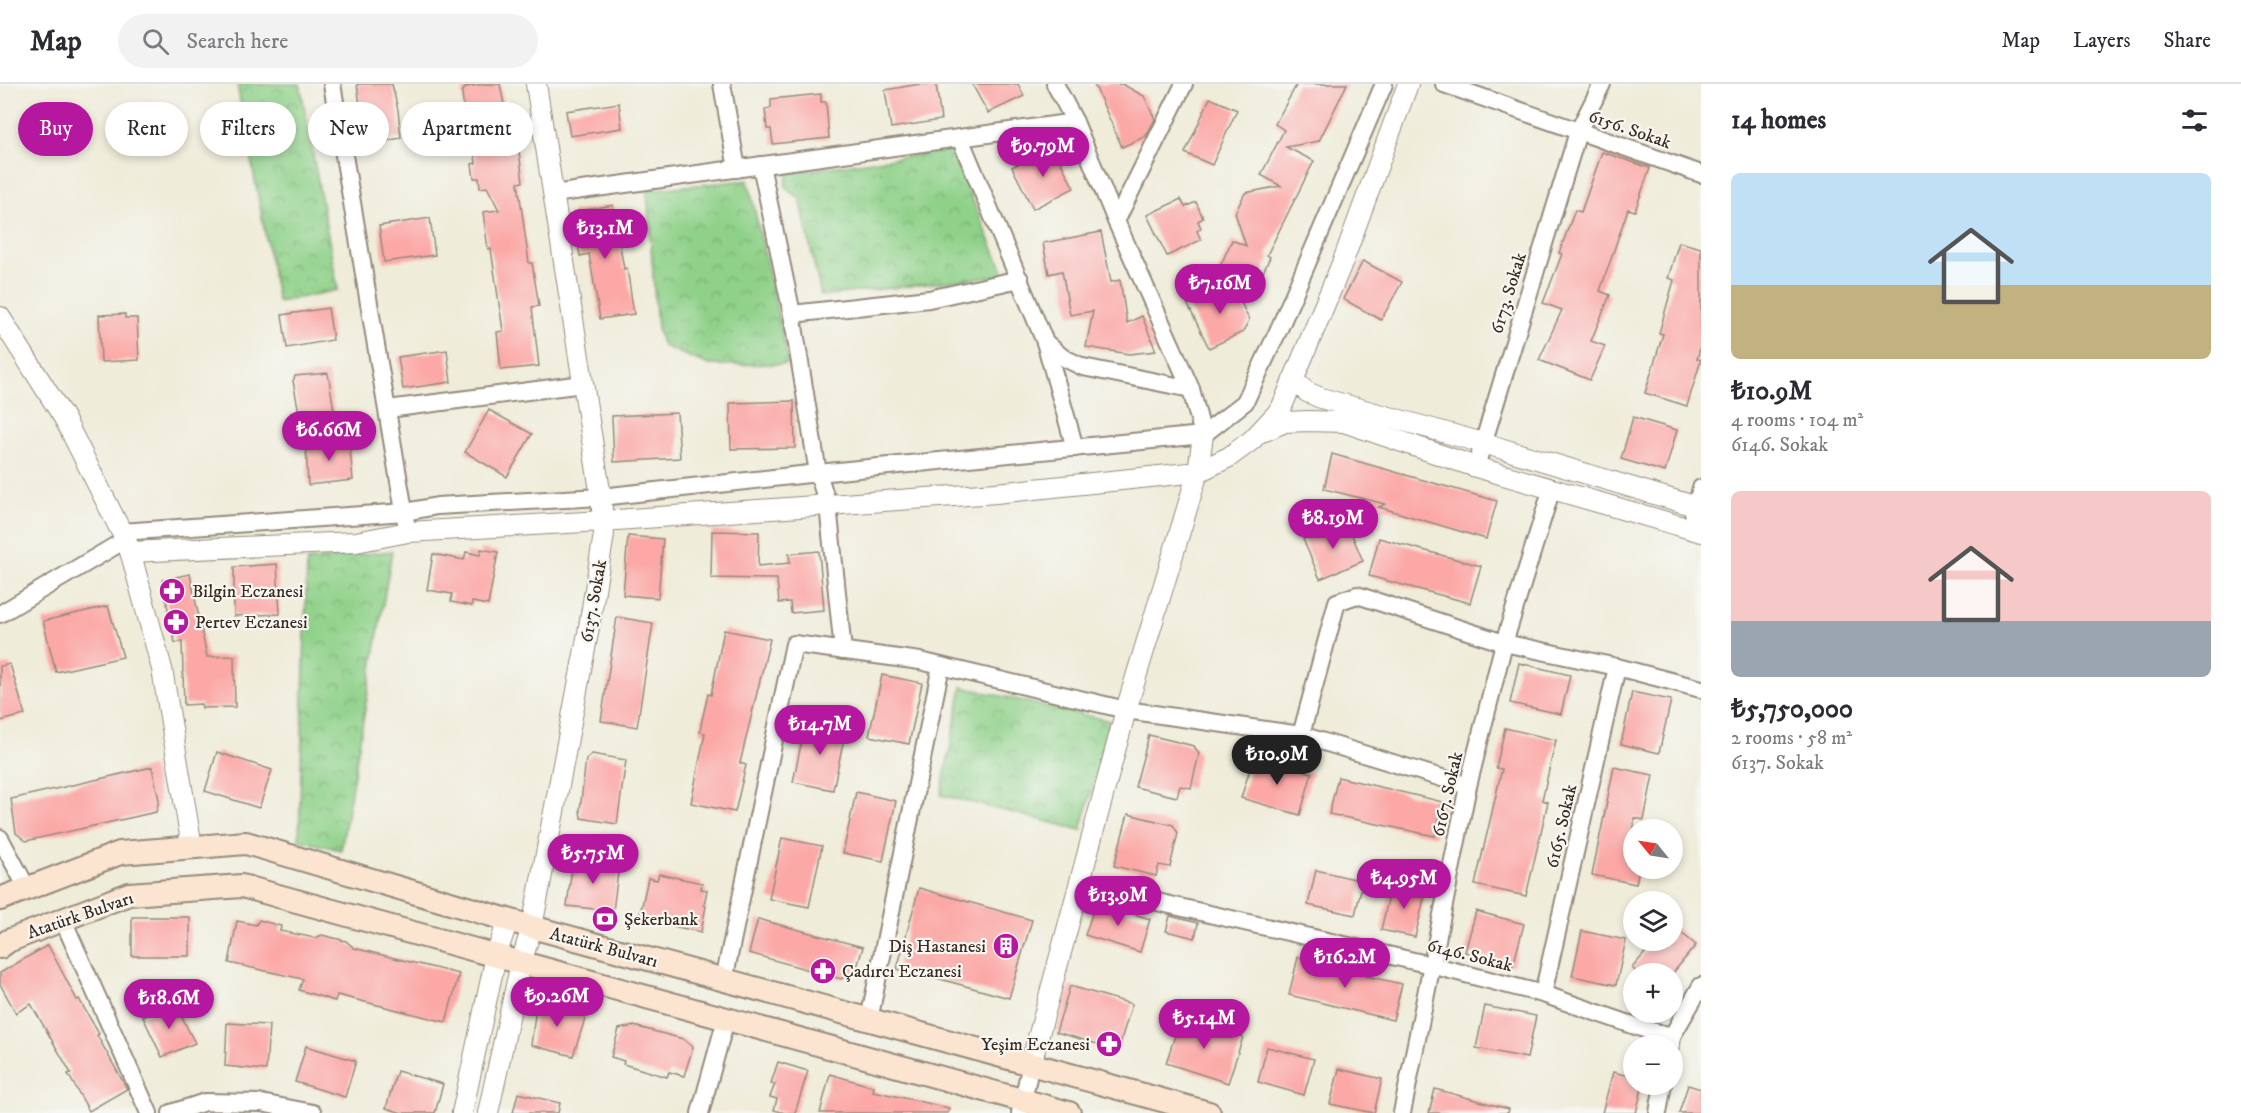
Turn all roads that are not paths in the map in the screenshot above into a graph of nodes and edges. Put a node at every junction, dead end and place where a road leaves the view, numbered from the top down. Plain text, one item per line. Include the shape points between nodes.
1 (332, 84) edge
2 (536, 84) edge
3 (722, 84) edge
4 (1055, 84) edge
5 (1184, 84) edge
6 (1384, 84) edge
7 (1408, 84) edge
8 (1444, 84) edge
9 (1602, 84) edge
10 (1076, 122) junction
11 (1578, 132) junction
12 (960, 138) junction
13 (761, 165) junction
14 (737, 169) junction
15 (1701, 174) edge
16 (553, 194) junction
17 (1116, 221) junction
18 (1020, 279) junction
19 (792, 314) junction
20 (0, 317) edge
21 (1045, 342) junction
22 (1293, 380) junction
23 (583, 384) junction
24 (1191, 389) junction
25 (388, 409) junction
26 (1203, 435) junction
27 (1257, 435) junction
28 (1483, 443) junction
29 (1075, 448) junction
30 (1476, 466) junction
31 (1198, 471) junction
32 (818, 473) junction
33 (1552, 488) junction
34 (601, 497) junction
35 (1699, 501) edge
36 (828, 505) junction
37 (405, 512) junction
38 (603, 521) junction
39 (1696, 530) edge
40 (408, 532) junction
41 (125, 541) junction
42 (0, 614) edge
43 (1504, 643) junction
44 (843, 651) junction
45 (941, 666) junction
46 (1617, 667) junction
47 (1701, 688) edge
48 (1126, 710) junction
49 (1301, 735) junction
50 (1468, 786) junction
51 (0, 838) edge
52 (192, 847) junction
53 (1079, 884) junction
54 (27, 888) junction
55 (0, 898) edge
56 (63, 920) junction
57 (508, 920) junction
58 (532, 927) junction
59 (0, 946) edge
60 (496, 956) junction
61 (521, 963) junction
62 (1431, 965) junction
63 (724, 980) junction
64 (1701, 986) edge
65 (1544, 994) junction
66 (726, 1019) junction
67 (869, 1020) junction
68 (1658, 1035) edge
69 (1674, 1035) edge
70 (1031, 1064) junction
71 (1661, 1095) edge
72 (1021, 1107) edge
73 (149, 1113) edge
74 (171, 1113) edge
75 (313, 1113) edge
76 (462, 1113) edge
77 (488, 1113) edge
78 (700, 1113) edge
79 (1069, 1113) edge
80 (1209, 1113) edge
81 (1402, 1113) edge
82 (1658, 1113) edge

1 - 25 street
2 - 16 street, 6137. Sokak
3 - 14 street
4 - 10 street
5 - 17 street
6 - 26 street via 1245,402
7 - 22 street
8 - 11 street, 6156. Sokak
9 - 11 street, 6173. Sokak
10 - 12 street
10 - 17 street
11 - 15 street, 6156. Sokak
11 - 28 street, 6173. Sokak
12 - 13 street
12 - 18 street
13 - 14 street
13 - 19 street
14 - 16 street
16 - 23 street, 6137. Sokak
17 - 24 street
18 - 19 street via 929,299
18 - 21 street
19 - 32 street
20 - 41 street via 64,418
21 - 24 street via 1062,357 1083,367
21 - 29 street
22 - 27 street via 1281,409
22 - 28 street via 1321,398
23 - 25 street
23 - 34 street, 6137. Sokak
24 - 26 street
25 - 37 street
26 - 29 street
26 - 31 street
27 - 30 street via 1285,422 1344,422
27 - 31 street via 1229,457
28 - 30 street, 6173. Sokak
28 - 35 street
29 - 32 street
30 - 33 street
31 - 36 street via 996,493
31 - 48 street
32 - 34 street
32 - 36 street
33 - 39 street
33 - 43 street, 6167. Sokak
34 - 37 street via 437,506
34 - 38 street, 6137. Sokak
35 - 39 street
36 - 38 street
36 - 44 street
37 - 40 street
37 - 41 street
38 - 40 street
38 - 58 street, 6137. Sokak via 588,633
40 - 41 street via 356,542
41 - 42 street
41 - 52 street via 162,669
43 - 46 street
43 - 49 street via 1357,595 1337,602
43 - 50 street, 6167. Sokak
44 - 45 street
44 - 63 street via 794,644
45 - 48 street
45 - 67 street
46 - 47 street
46 - 65 street, 6165. Sokak
48 - 49 street
48 - 53 street
49 - 50 street
50 - 62 street, 6167. Sokak
51 - 54 street
52 - 54 main road, Atatürk Bulvarı via 120,853
52 - 57 main road, Atatürk Bulvarı via 246,843
53 - 62 street, 6146. Sokak
53 - 70 street
54 - 55 main road, Atatürk Bulvarı
56 - 59 main road, Atatürk Bulvarı
56 - 60 main road, Atatürk Bulvarı via 129,894 242,886
56 - 73 street
57 - 58 main road, Atatürk Bulvarı
57 - 60 street
58 - 61 street, 6137. Sokak
58 - 63 main road, Atatürk Bulvarı
60 - 61 main road, Atatürk Bulvarı
60 - 76 street
61 - 66 main road, Atatürk Bulvarı
61 - 77 street, 6137. Sokak
62 - 65 street, 6146. Sokak
62 - 81 street, 6167. Sokak
63 - 67 main road, Atatürk Bulvarı
64 - 69 street
65 - 68 street, 6146. Sokak
66 - 72 main road, Atatürk Bulvarı
66 - 78 street
67 - 70 main road, Atatürk Bulvarı
70 - 72 street
70 - 80 main road, Atatürk Bulvarı
71 - 82 street
72 - 79 main road, Atatürk Bulvarı
74 - 75 street via 206,1102 261,1103

